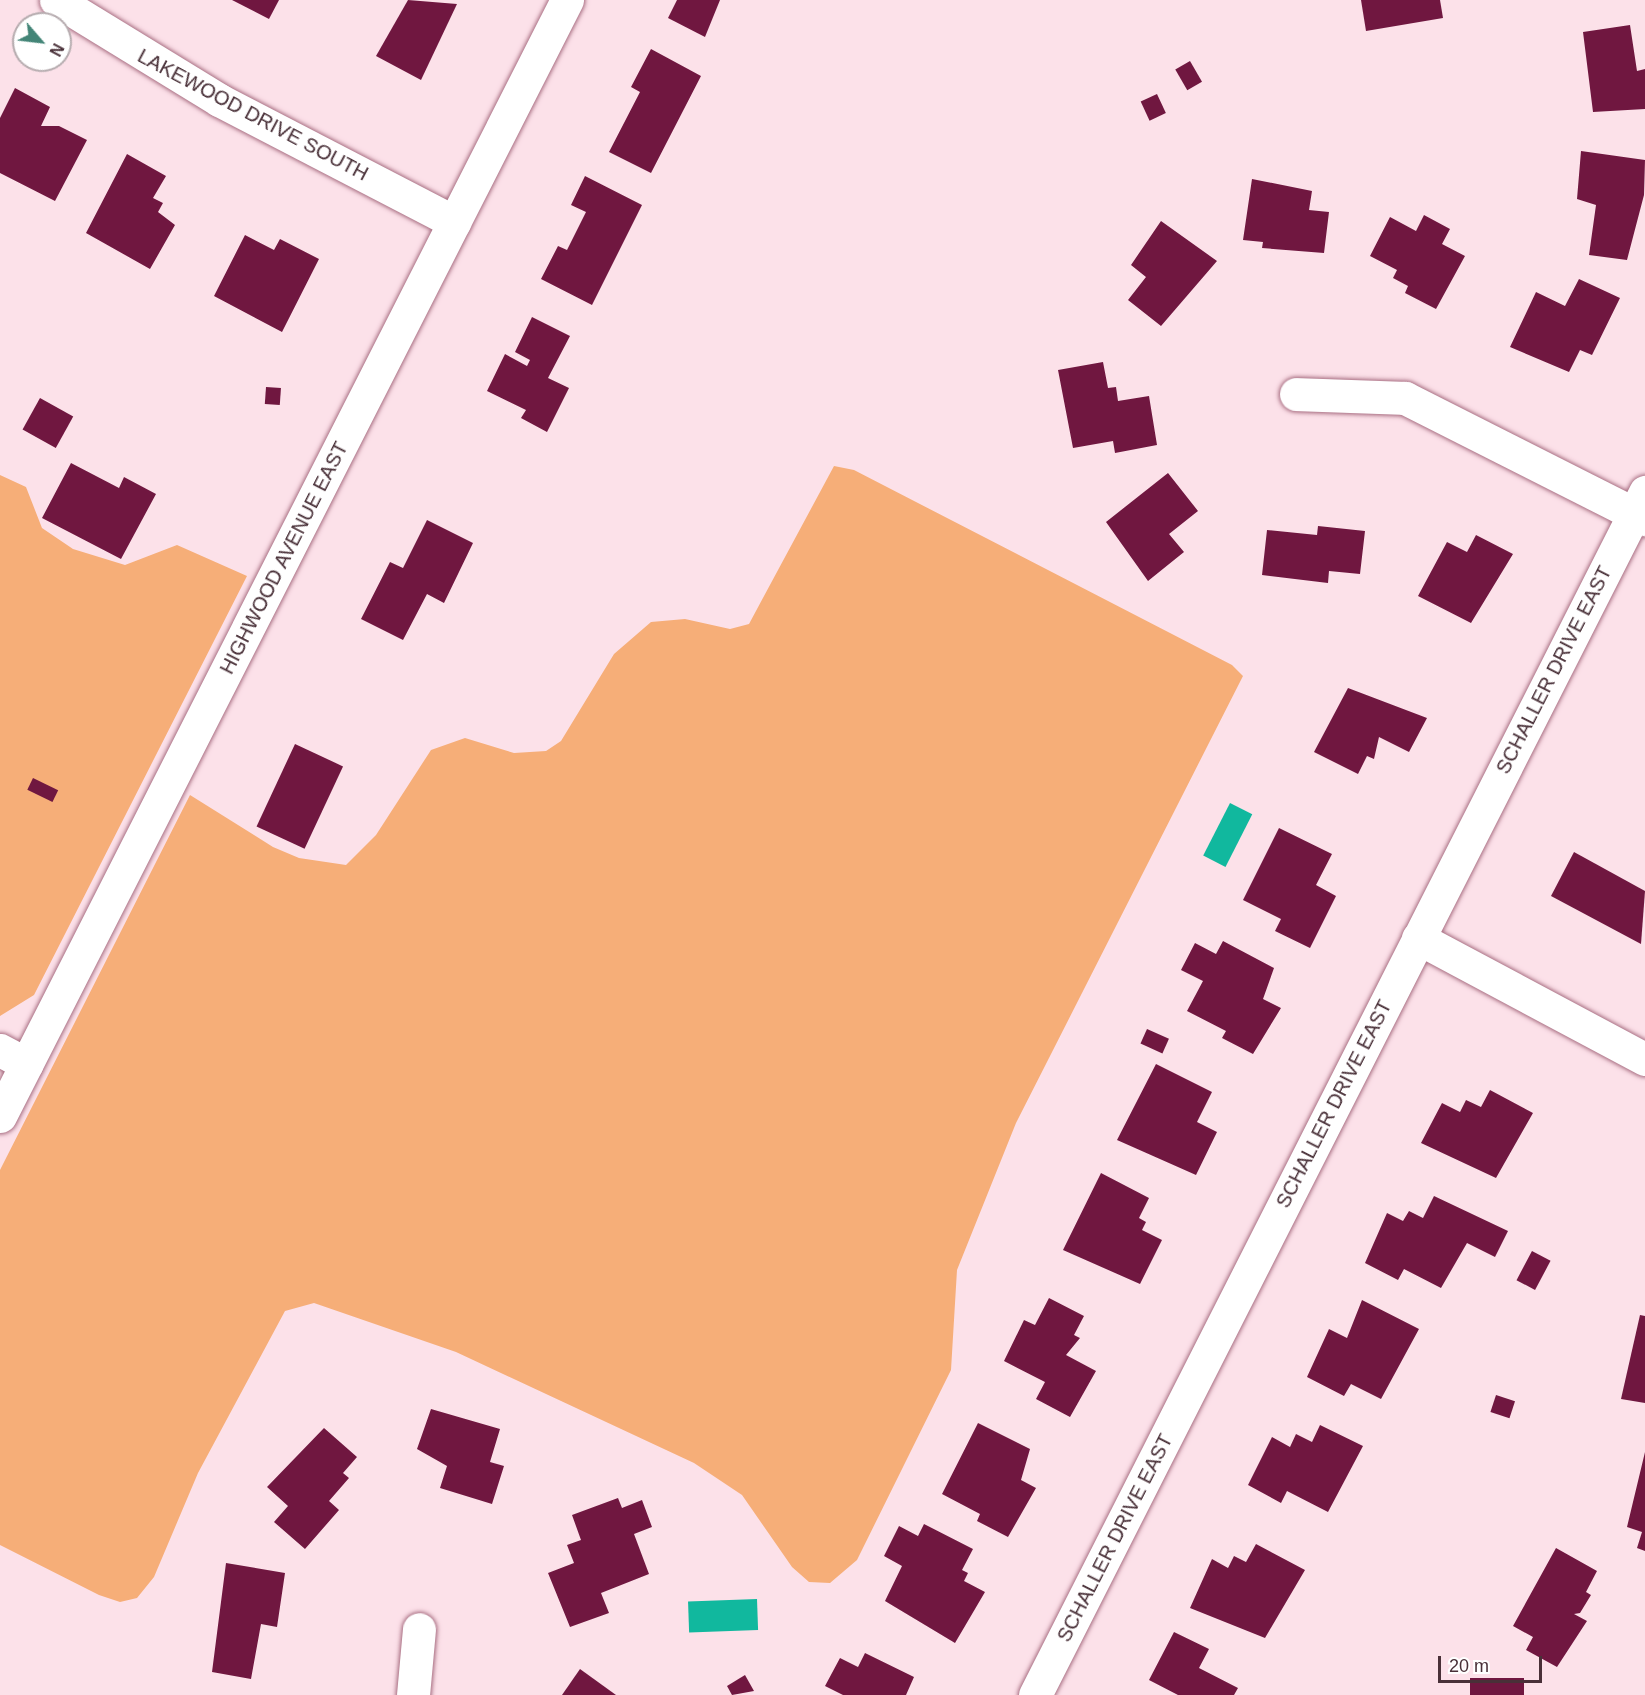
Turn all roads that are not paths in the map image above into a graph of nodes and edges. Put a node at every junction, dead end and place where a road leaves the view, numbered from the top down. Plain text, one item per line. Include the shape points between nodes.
1 (56, 0) edge
2 (567, 0) edge
3 (454, 222) junction
4 (1296, 394) dead end
5 (1641, 508) edge
6 (1418, 938) junction
7 (13, 1057) edge
8 (1645, 1059) edge
9 (0, 1116) edge
10 (419, 1629) dead end
11 (413, 1695) edge
12 (1035, 1695) edge

1 - 3 street, LAKEWOOD DRIVE SOUTH via 219,100
2 - 3 street, HIGHWOOD AVENUE EAST
3 - 7 street, HIGHWOOD AVENUE EAST
4 - 5 street via 1405,398
5 - 6 street, SCHALLER DRIVE EAST
6 - 8 street
6 - 12 street, SCHALLER DRIVE EAST
7 - 9 street, HIGHWOOD AVENUE EAST
10 - 11 street

